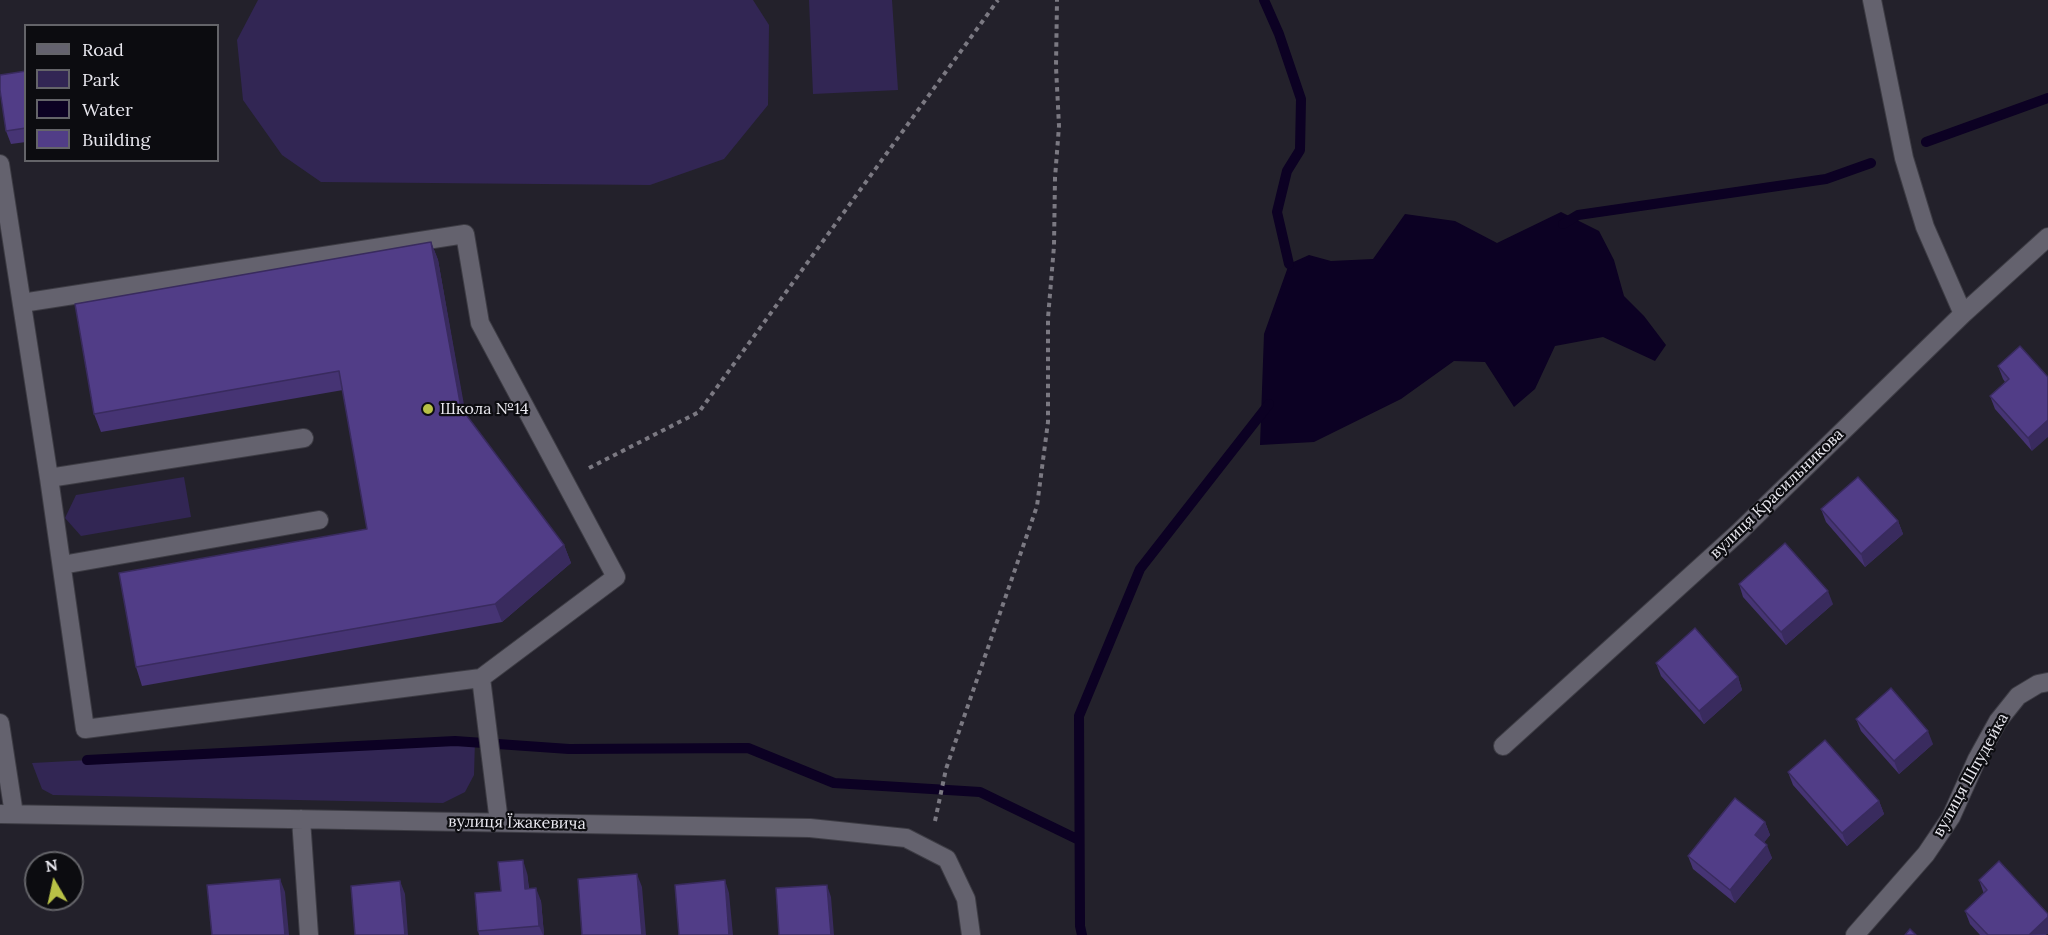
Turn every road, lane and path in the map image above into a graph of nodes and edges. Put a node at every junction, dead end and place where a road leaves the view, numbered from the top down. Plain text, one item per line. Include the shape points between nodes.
1 (998, 0) edge
2 (1057, 0) edge
3 (1872, 0) edge
4 (0, 164) edge
5 (2048, 237) edge
6 (22, 303) junction
7 (1962, 314) junction
8 (304, 438) dead end
9 (49, 478) junction
10 (564, 480) junction
11 (319, 520) dead end
12 (62, 566) junction
13 (481, 678) junction
14 (2048, 682) edge
15 (0, 723) edge
16 (1503, 746) dead end
17 (7, 814) edge
18 (301, 819) junction
19 (499, 822) junction
20 (947, 859) junction
21 (309, 935) edge
22 (971, 935) edge
23 (1855, 935) edge

1 - 10 path via 699,412
2 - 20 path via 1059,126 1048,318 1048,422 1037,506 944,779 934,819
3 - 7 street via 1904,158 1925,227
4 - 6 street
5 - 7 street, вулиця Красильникова
6 - 9 street
6 - 10 street via 465,234 480,323
7 - 16 street, вулиця Красильникова via 1738,533
8 - 9 street
9 - 12 street
10 - 13 street via 616,577
11 - 12 street
12 - 13 street via 85,729
13 - 19 street
14 - 23 street, вулиця Шпудейка via 2018,696 1998,721 1945,826 1926,854
15 - 17 street
17 - 18 street, вулиця Їжакевича
18 - 19 street, вулиця Їжакевича
18 - 21 street
19 - 20 street, вулиця Їжакевича via 810,828 906,838
20 - 22 street via 966,899

